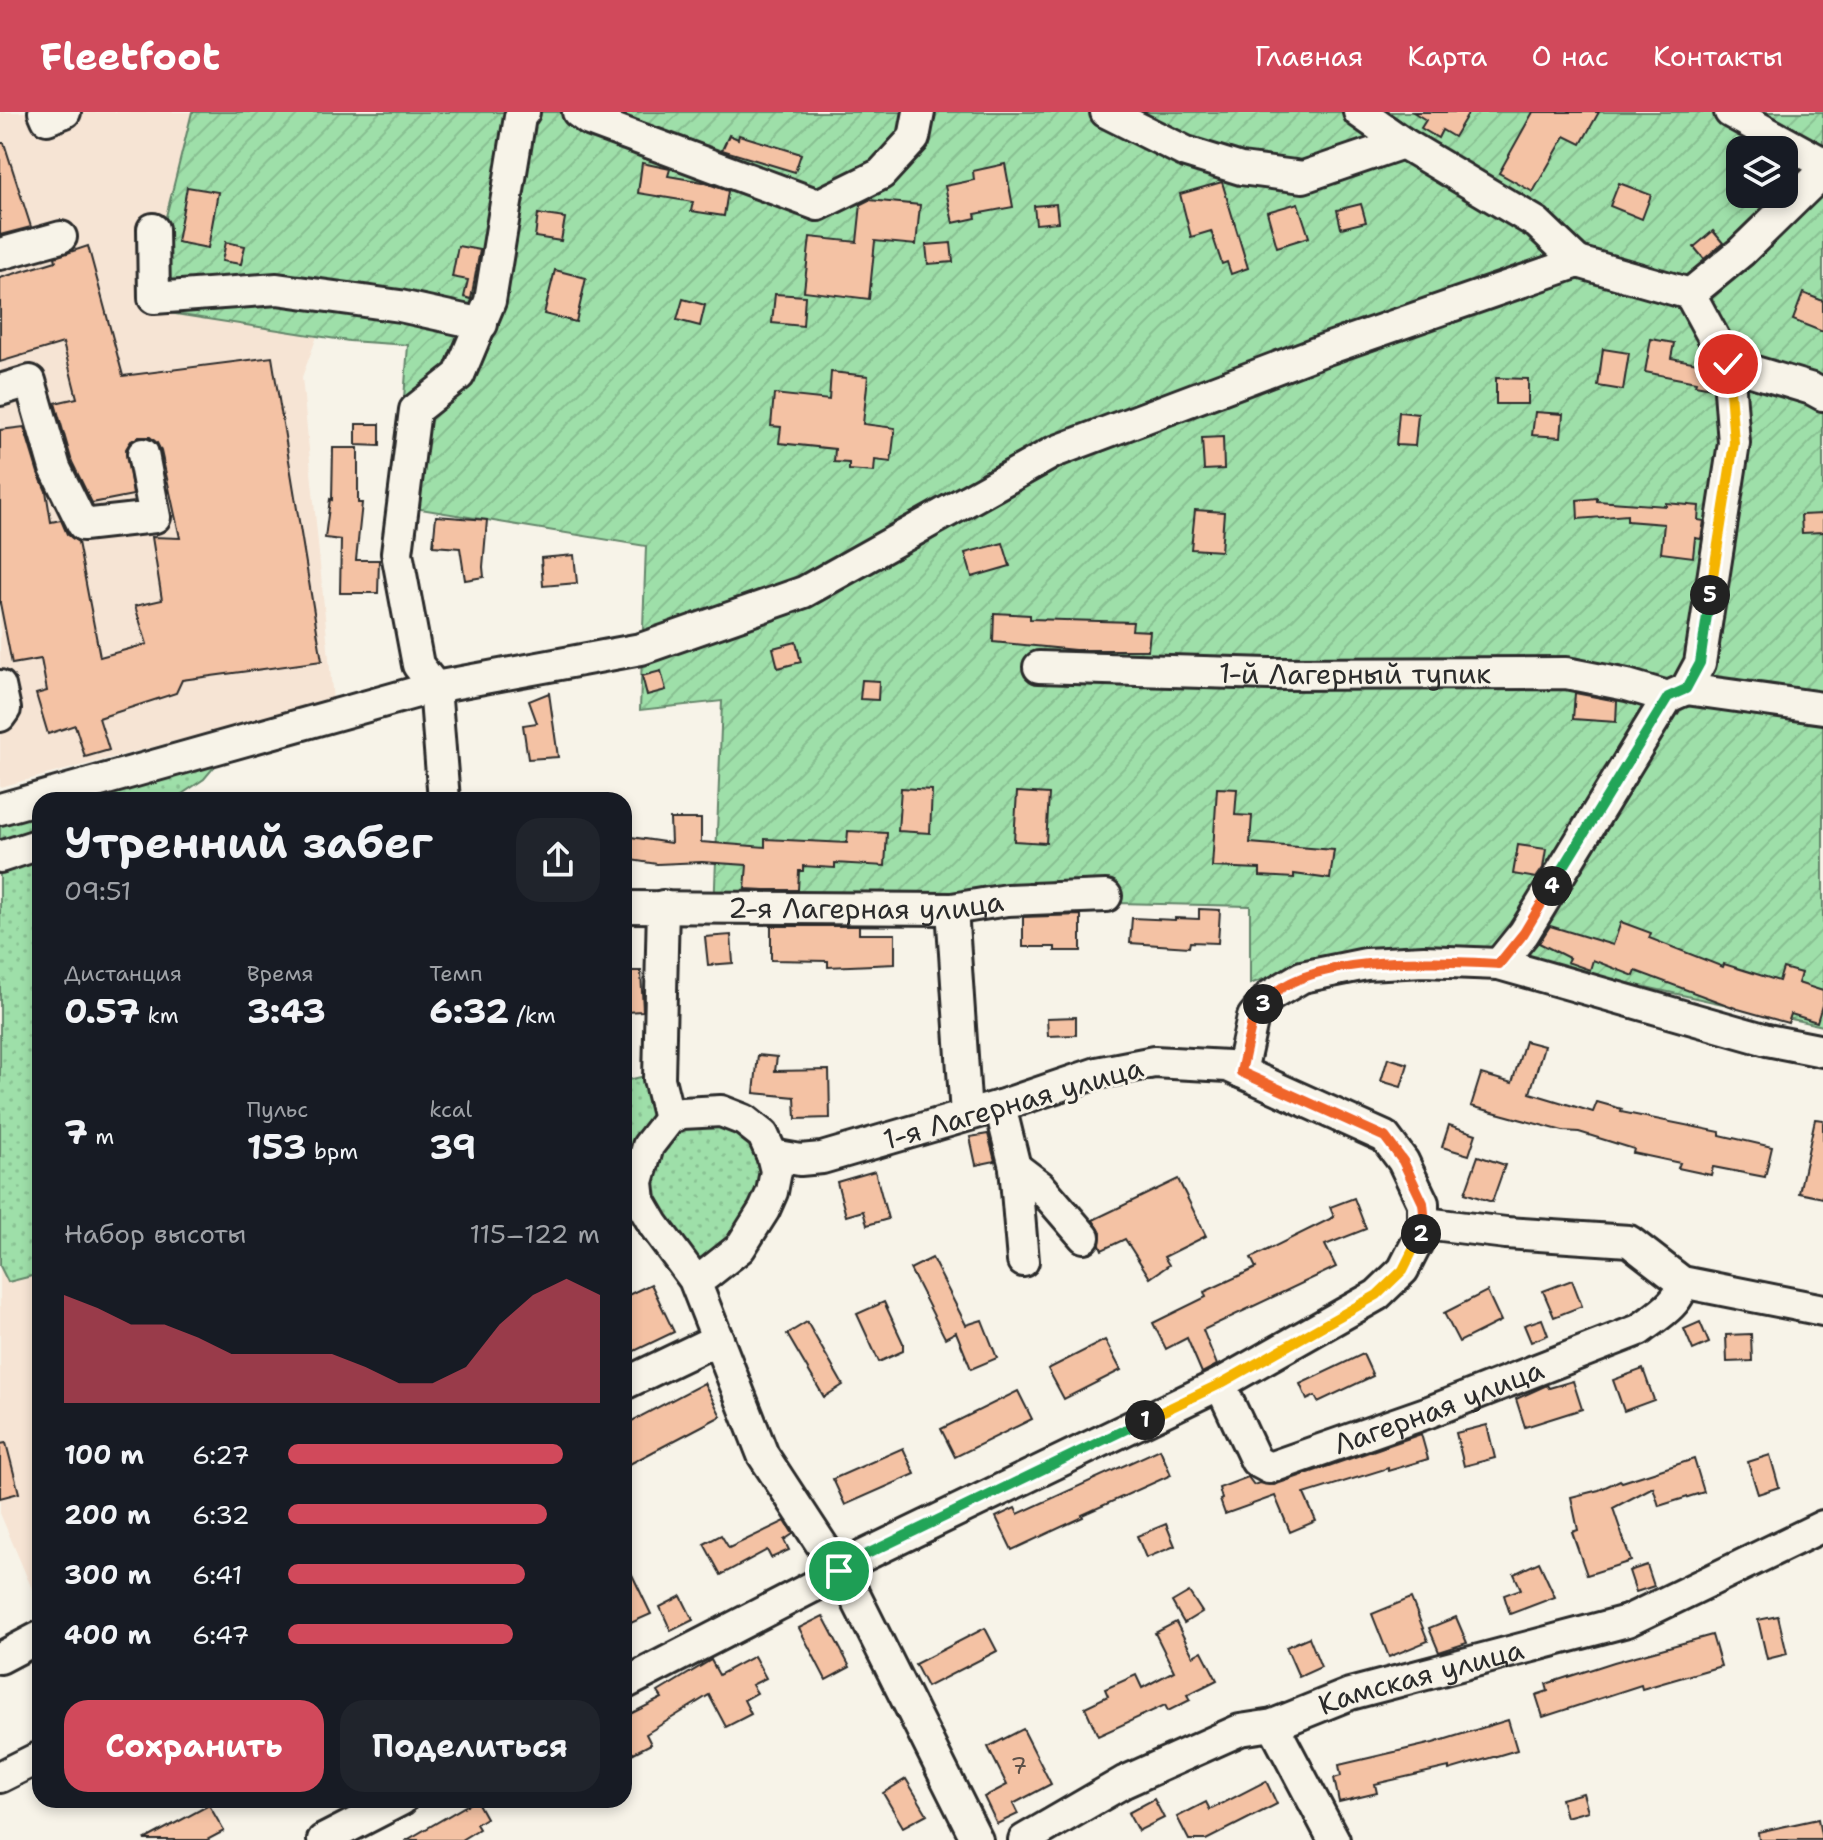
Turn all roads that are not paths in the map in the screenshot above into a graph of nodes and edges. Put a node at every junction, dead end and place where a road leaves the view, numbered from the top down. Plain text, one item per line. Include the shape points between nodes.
1 (44, 112) edge
2 (65, 112) edge
3 (524, 112) edge
4 (578, 112) edge
5 (919, 112) edge
6 (1106, 112) edge
7 (1359, 112) edge
8 (1730, 112) edge
9 (1403, 143) junction
10 (1823, 163) edge
11 (1823, 172) edge
12 (153, 229) dead end
13 (61, 237) dead end
14 (0, 254) edge
15 (1578, 262) junction
16 (1690, 294) junction
17 (482, 324) junction
18 (1728, 364) junction
19 (0, 390) edge
20 (1823, 395) edge
21 (143, 454) dead end
22 (1039, 667) dead end
23 (0, 686) edge
24 (435, 687) junction
25 (1677, 693) junction
26 (1823, 708) edge
27 (0, 716) edge
28 (60, 776) dead end
29 (0, 792) edge
30 (61, 792) edge
31 (443, 792) edge
32 (32, 800) edge
33 (0, 809) edge
34 (32, 847) edge
35 (0, 857) edge
36 (1106, 896) dead end
37 (663, 906) junction
38 (632, 907) edge
39 (952, 909) junction
40 (1499, 964) junction
41 (1823, 1051) edge
42 (1241, 1072) junction
43 (1000, 1106) junction
44 (966, 1115) junction
45 (669, 1119) junction
46 (772, 1155) junction
47 (1015, 1167) junction
48 (632, 1174) edge
49 (632, 1179) edge
50 (1425, 1223) junction
51 (1084, 1237) dead end
52 (1023, 1261) dead end
53 (694, 1279) junction
54 (1682, 1282) junction
55 (1823, 1310) edge
56 (718, 1339) junction
57 (632, 1380) edge
58 (1220, 1384) junction
59 (1823, 1526) edge
60 (839, 1571) junction
61 (32, 1641) edge
62 (0, 1658) edge
63 (632, 1680) edge
64 (1273, 1725) junction
65 (32, 1761) edge
66 (0, 1777) edge
67 (385, 1808) edge
68 (323, 1840) edge
69 (977, 1840) edge
70 (1024, 1840) edge
71 (1334, 1840) edge

1 - 2 street via 47,119
3 - 17 street
4 - 5 street via 818,205 881,174 914,138
6 - 9 street via 1186,152 1241,169 1303,177
7 - 9 street
8 - 10 street
9 - 15 street via 1537,223
11 - 16 street
12 - 17 street via 154,298 277,289
13 - 14 street
15 - 16 street
15 - 24 street via 1054,452 804,592 641,649
16 - 18 street
17 - 24 street via 459,375 415,410 397,553 418,665
18 - 20 street
18 - 25 street via 1734,443 1700,663
19 - 21 street via 30,381 55,468 83,525 155,517
22 - 25 street, 1-й Лагерный тупик via 1285,674 1566,673
23 - 27 street via 5,709
24 - 30 street
24 - 31 street
25 - 26 street, 1-й Лагерный тупик
25 - 40 street
28 - 29 street
32 - 33 street
34 - 35 street
36 - 39 street, 2-я Лагерная улица via 1007,900
37 - 38 street, 2-я Лагерная улица
37 - 39 street, 2-я Лагерная улица
37 - 45 street via 659,1079
39 - 44 street
40 - 41 street
40 - 42 street via 1366,964 1302,977 1270,996 1253,1017
42 - 43 street, 1-я Лагерная улица via 1228,1066 1154,1062 1097,1073
42 - 50 street, 1-я Лагерная улица via 1385,1137 1410,1175 1423,1203
43 - 44 street, 1-я Лагерная улица
43 - 47 street
44 - 46 street, 1-я Лагерная улица via 822,1158
45 - 46 street via 696,1111 733,1115 763,1135
45 - 48 street
46 - 53 street via 772,1192 751,1234 726,1261
47 - 51 street via 1040,1186
47 - 52 street
49 - 53 street via 654,1225
50 - 54 street via 1629,1241
50 - 58 street via 1403,1270 1377,1295
53 - 56 street
54 - 55 street
54 - 58 street, Лагерная улица via 1682,1291 1639,1330 1269,1468 1256,1461
56 - 57 street
56 - 60 street via 763,1455
58 - 60 street
59 - 64 street, Камская улица via 1627,1621 1350,1694
60 - 63 street
60 - 69 street
61 - 62 street
64 - 70 street, Камская улица via 1240,1730 1124,1782
64 - 71 street
65 - 66 street
67 - 68 street

